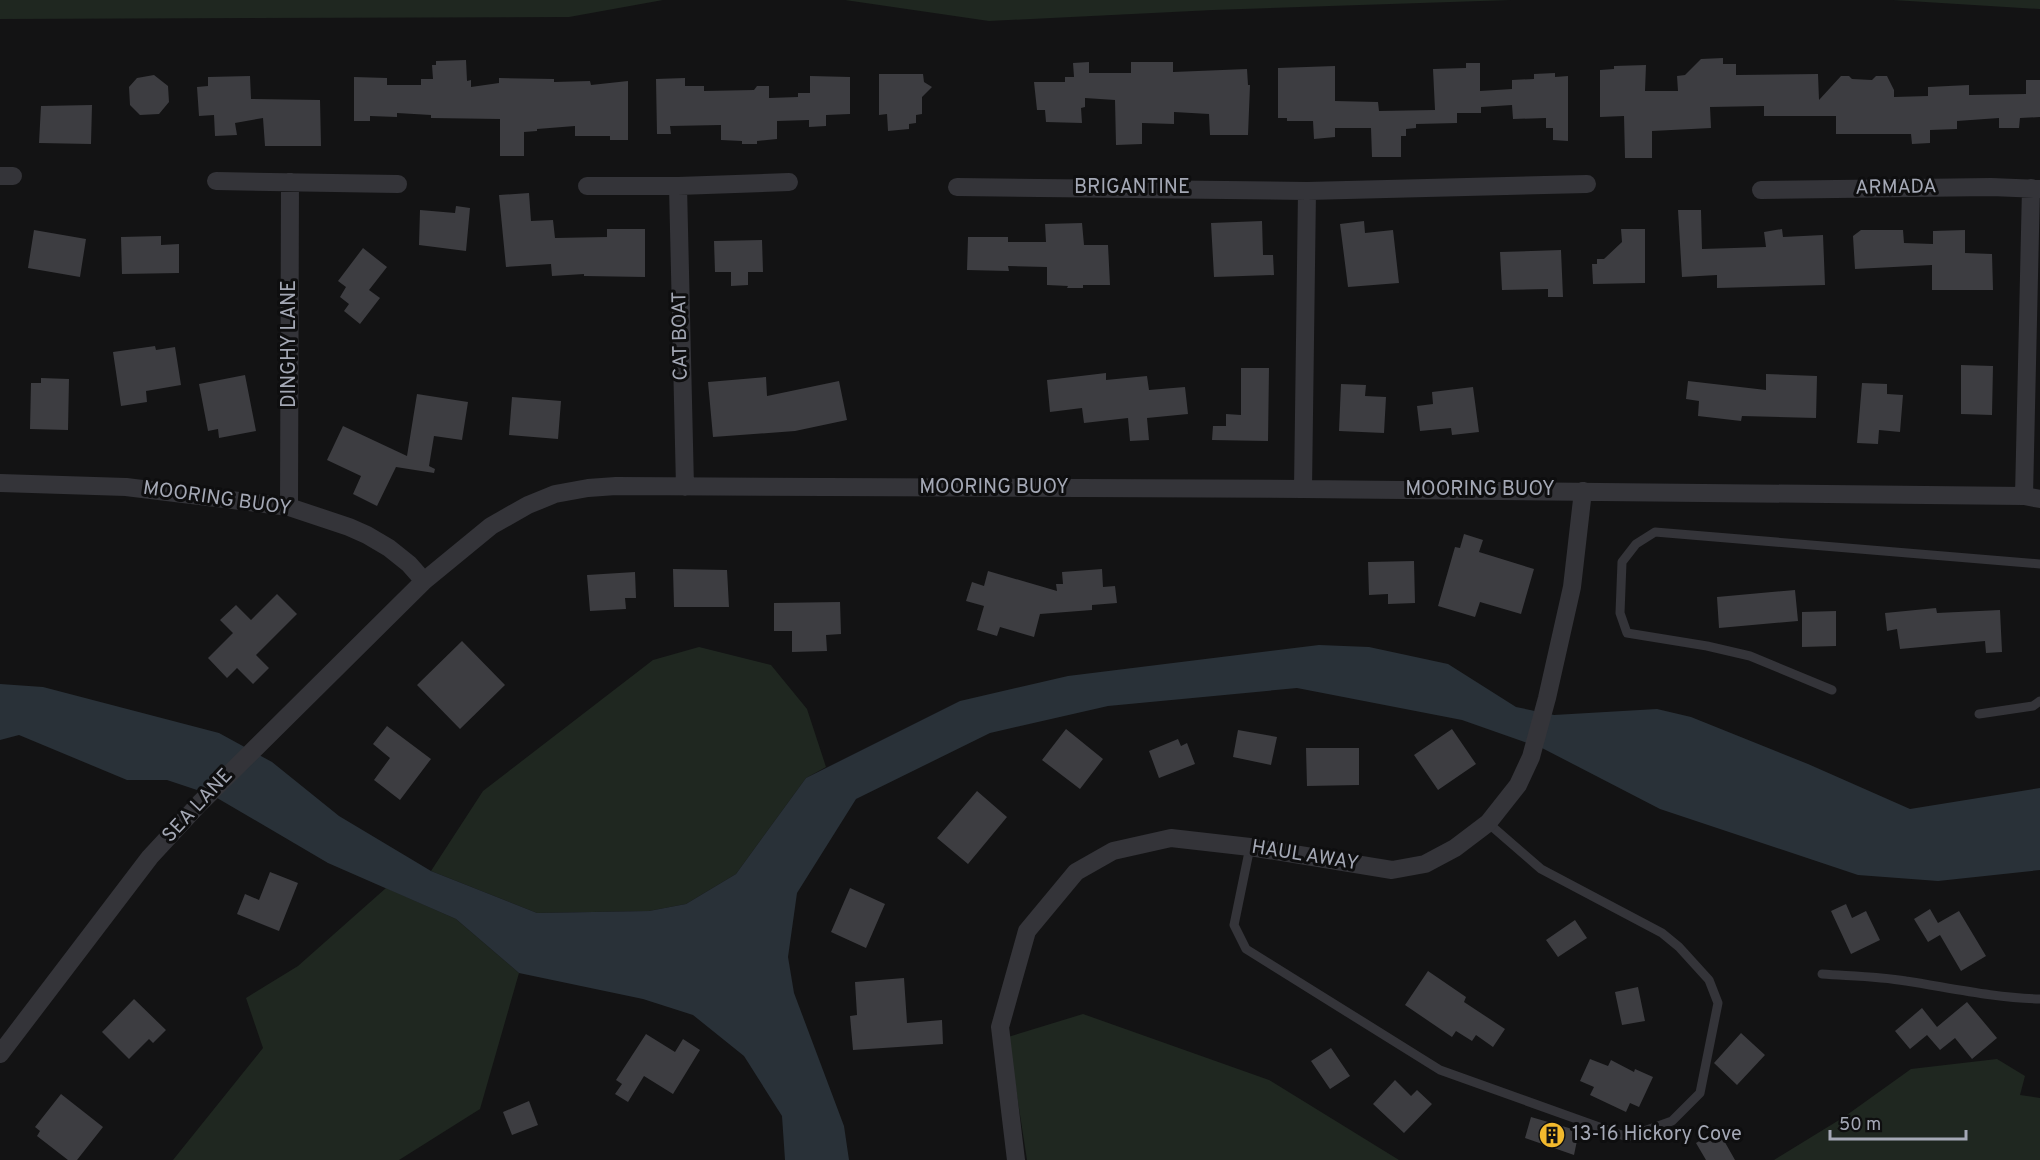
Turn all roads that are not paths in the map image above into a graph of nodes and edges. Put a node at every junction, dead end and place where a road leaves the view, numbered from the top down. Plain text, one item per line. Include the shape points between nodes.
1 (216, 181) dead end
2 (290, 182) junction
3 (789, 182) dead end
4 (398, 184) dead end
5 (1587, 184) dead end
6 (587, 186) dead end
7 (678, 186) junction
8 (957, 187) dead end
9 (2036, 188) edge
10 (1761, 190) dead end
11 (1307, 191) junction
12 (0, 483) edge
13 (685, 487) junction
14 (1303, 489) junction
15 (1583, 491) junction
16 (2032, 497) edge
17 (289, 507) junction
18 (2040, 564) edge
19 (424, 581) junction
20 (1832, 690) dead end
21 (2040, 700) edge
22 (1979, 714) dead end
23 (1488, 823) junction
24 (1250, 848) junction
25 (1822, 975) dead end
26 (2040, 999) edge
27 (0, 1054) edge
28 (1016, 1160) edge

1 - 2 street
2 - 4 street
2 - 17 street, DINGHY LANE
3 - 7 street
5 - 11 street, BRIGANTINE
6 - 7 street
7 - 13 street, CAT BOAT
8 - 11 street, BRIGANTINE
9 - 10 street, ARMADA
9 - 16 street, ARMADA
11 - 14 street
12 - 17 street, MOORING BUOY via 126,487
13 - 14 street, MOORING BUOY
13 - 19 street, MOORING BUOY via 616,486 555,494 507,516
14 - 15 street, MOORING BUOY
15 - 16 street, MOORING BUOY
15 - 23 street, HAUL AWAY via 1572,587 1531,757 1518,785
17 - 19 street, MOORING BUOY via 368,535 409,564
18 - 20 lane via 1655,532 1636,544 1622,562 1620,612 1627,633 1750,656
19 - 27 street, SEA LANE via 150,857
21 - 22 lane via 2033,706
23 - 24 street, HAUL AWAY via 1425,864 1392,870
23 - 24 lane via 1542,869 1662,933 1709,980 1718,1003 1700,1093 1672,1121 1627,1137 1440,1070 1246,949 1234,925
24 - 28 street, HAUL AWAY via 1171,838 1113,851 1076,872 1027,931 1000,1028
25 - 26 lane via 1869,976 2014,999

